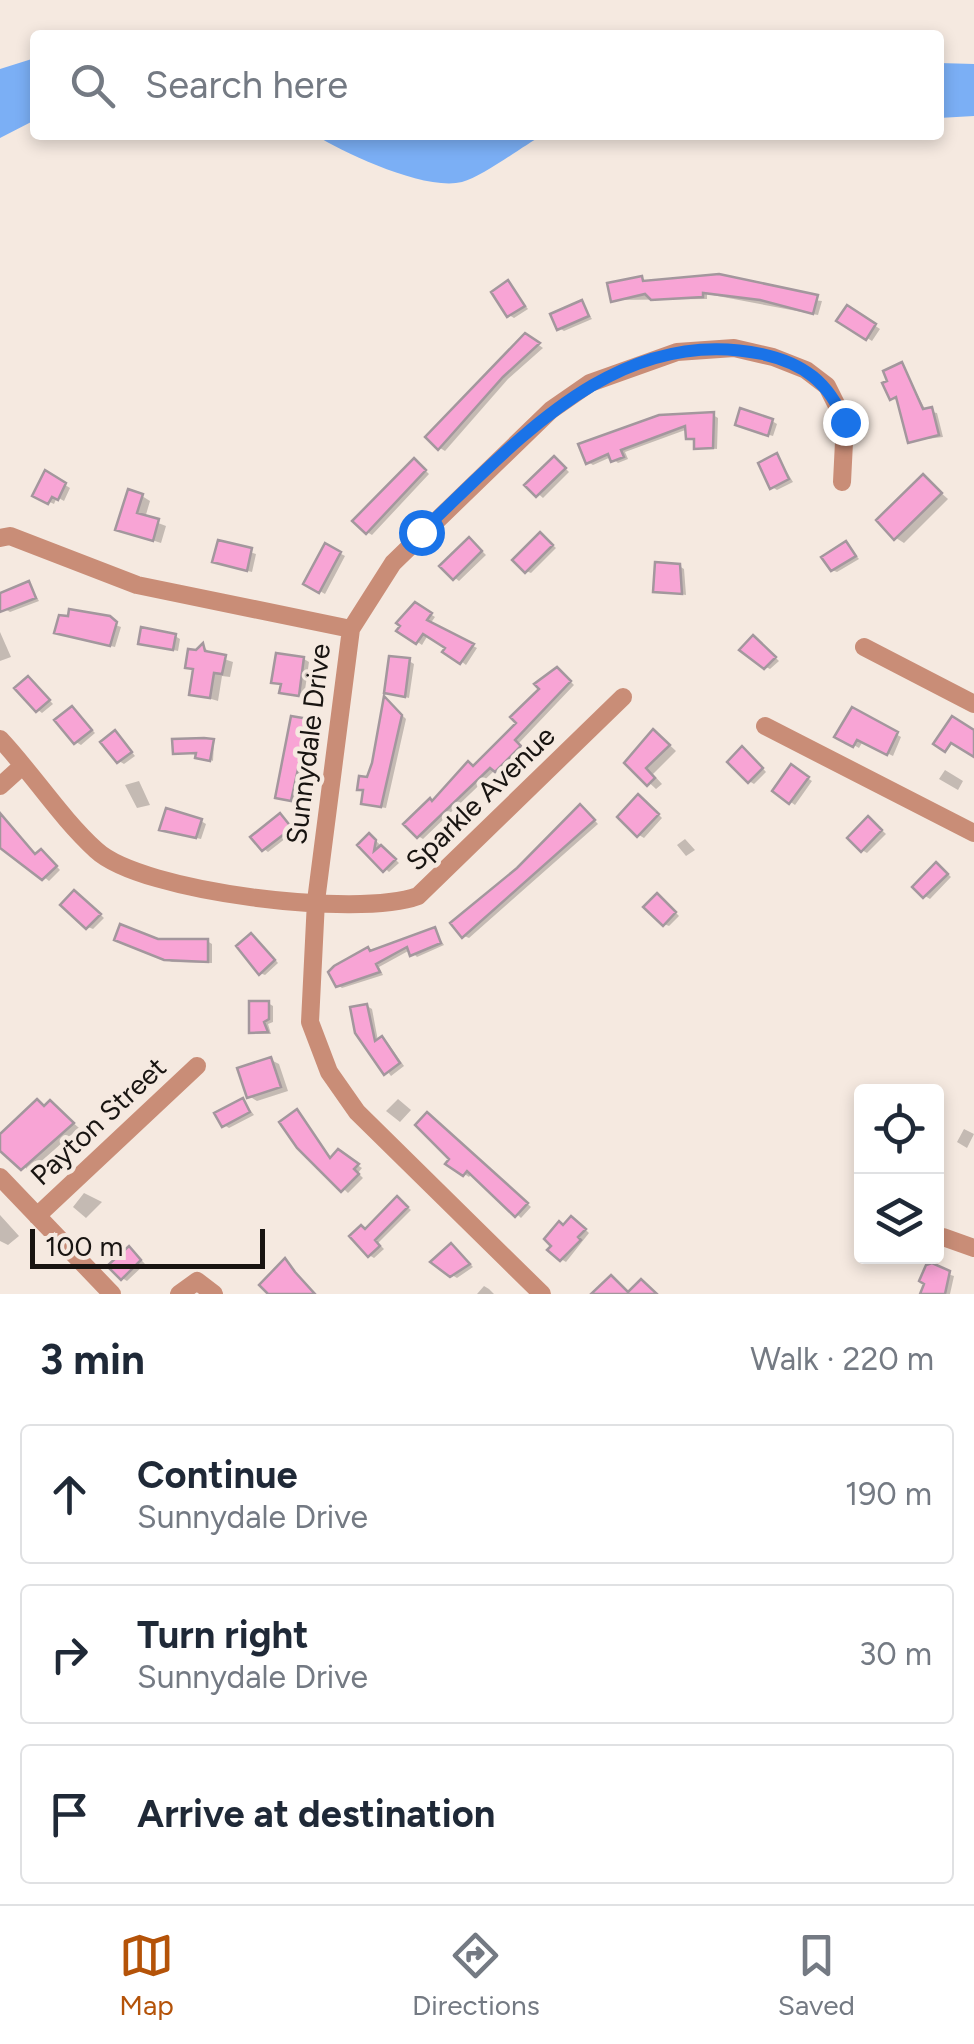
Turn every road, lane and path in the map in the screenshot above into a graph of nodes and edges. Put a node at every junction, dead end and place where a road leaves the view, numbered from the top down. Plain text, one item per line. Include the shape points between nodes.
1 (842, 482) dead end
2 (0, 538) edge
3 (351, 628) junction
4 (864, 647) dead end
5 (623, 697) dead end
6 (974, 704) edge
7 (764, 726) dead end
8 (0, 739) edge
9 (20, 768) junction
10 (0, 786) edge
11 (974, 833) edge
12 (316, 901) junction
13 (196, 1066) dead end
14 (0, 1177) edge
15 (37, 1216) junction
16 (944, 1238) edge
17 (974, 1248) edge
18 (112, 1294) edge
19 (179, 1294) edge
20 (214, 1294) edge
21 (542, 1294) edge

1 - 3 street, Sunnydale Drive via 845,422 827,386 773,356 734,348 677,352 590,383 551,410 393,562
2 - 3 street via 10,536 137,586
3 - 12 street, Sunnydale Drive
4 - 6 street
5 - 12 street, Sparkle Avenue via 418,896 375,905
7 - 11 street
8 - 9 street, Sparkle Avenue
9 - 10 street
9 - 12 street, Sparkle Avenue via 97,851 124,868 187,888
12 - 21 street, Sunnydale Drive via 310,1022 329,1072 357,1112
13 - 15 street, Payton Street
14 - 15 street
15 - 18 street
16 - 17 street
19 - 20 street via 196,1281

